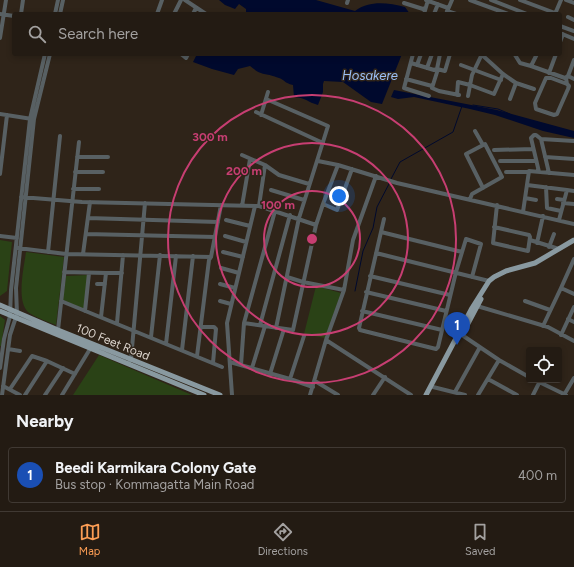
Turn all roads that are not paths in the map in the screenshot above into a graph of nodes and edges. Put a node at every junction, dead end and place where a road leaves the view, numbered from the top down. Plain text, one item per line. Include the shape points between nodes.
1 (6, 0) edge
2 (23, 0) edge
3 (58, 0) edge
4 (63, 0) edge
5 (162, 0) edge
6 (181, 0) edge
7 (185, 0) edge
8 (427, 0) edge
9 (452, 0) edge
10 (470, 0) edge
11 (491, 0) edge
12 (520, 0) edge
13 (560, 0) edge
14 (566, 0) edge
15 (480, 2) edge
16 (404, 3) dead end
17 (574, 3) edge
18 (438, 4) junction
19 (196, 8) junction
20 (425, 8) junction
21 (447, 11) edge
22 (21, 12) edge
23 (55, 12) edge
24 (60, 12) edge
25 (158, 12) edge
26 (175, 12) edge
27 (194, 12) edge
28 (203, 12) edge
29 (424, 12) edge
30 (435, 12) edge
31 (503, 12) edge
32 (522, 12) edge
33 (550, 12) edge
34 (556, 12) edge
35 (2, 14) edge
36 (12, 16) edge
37 (568, 17) dead end
38 (574, 20) edge
39 (562, 27) edge
40 (574, 31) edge
41 (562, 34) edge
42 (0, 38) edge
43 (574, 38) edge
44 (46, 56) edge
45 (49, 56) edge
46 (413, 56) edge
47 (420, 56) edge
48 (431, 56) edge
49 (440, 56) edge
50 (449, 56) edge
51 (481, 56) edge
52 (484, 56) edge
53 (515, 56) edge
54 (536, 56) edge
55 (555, 56) edge
56 (574, 60) edge
57 (411, 63) junction
58 (418, 65) junction
59 (461, 65) dead end
60 (531, 66) junction
61 (427, 68) junction
62 (438, 69) junction
63 (475, 69) junction
64 (549, 73) junction
65 (503, 74) junction
66 (567, 77) junction
67 (406, 79) junction
68 (574, 79) edge
69 (501, 80) junction
70 (516, 83) junction
71 (567, 84) junction
72 (470, 85) junction
73 (432, 86) dead end
74 (534, 89) dead end
75 (268, 92) dead end
76 (429, 96) dead end
77 (468, 96) dead end
78 (266, 99) junction
79 (510, 99) dead end
80 (256, 112) dead end
81 (0, 114) edge
82 (7, 115) junction
83 (261, 115) junction
84 (32, 119) junction
85 (475, 131) dead end
86 (60, 136) dead end
87 (541, 139) junction
88 (2, 140) edge
89 (78, 142) dead end
90 (574, 142) edge
91 (323, 143) junction
92 (483, 145) junction
93 (533, 149) junction
94 (494, 150) dead end
95 (242, 155) dead end
96 (77, 157) junction
97 (108, 157) dead end
98 (546, 157) junction
99 (250, 159) junction
100 (574, 159) edge
101 (318, 160) junction
102 (500, 161) dead end
103 (536, 161) junction
104 (265, 165) junction
105 (338, 165) junction
106 (352, 169) junction
107 (75, 172) junction
108 (103, 172) dead end
109 (506, 172) dead end
110 (528, 172) junction
111 (539, 172) junction
112 (549, 173) junction
113 (0, 174) edge
114 (574, 175) edge
115 (376, 176) junction
116 (309, 184) junction
117 (527, 185) junction
118 (546, 187) junction
119 (73, 188) junction
120 (483, 188) junction
121 (100, 189) dead end
122 (270, 190) dead end
123 (567, 190) junction
124 (574, 191) edge
125 (23, 197) junction
126 (525, 198) junction
127 (54, 199) junction
128 (470, 199) junction
129 (557, 199) dead end
130 (304, 200) junction
131 (536, 200) dead end
132 (72, 201) junction
133 (90, 202) junction
134 (564, 202) junction
135 (145, 203) junction
136 (323, 204) junction
137 (574, 204) edge
138 (221, 205) junction
139 (497, 205) junction
140 (242, 206) junction
141 (257, 206) junction
142 (275, 211) junction
143 (561, 211) junction
144 (523, 212) junction
145 (290, 215) junction
146 (543, 216) junction
147 (88, 218) junction
148 (299, 218) junction
149 (384, 219) dead end
150 (144, 220) junction
151 (226, 220) dead end
152 (559, 220) junction
153 (218, 222) junction
154 (574, 224) edge
155 (316, 225) junction
156 (250, 226) junction
157 (494, 228) junction
158 (381, 232) junction
159 (86, 234) junction
160 (554, 234) dead end
161 (142, 235) junction
162 (0, 236) edge
163 (225, 236) dead end
164 (215, 237) junction
165 (17, 238) junction
166 (530, 240) junction
167 (574, 240) edge
168 (246, 242) junction
169 (537, 242) junction
170 (574, 244) edge
171 (549, 247) junction
172 (18, 248) junction
173 (560, 249) junction
174 (48, 252) junction
175 (223, 252) dead end
176 (462, 252) junction
177 (376, 253) junction
178 (66, 254) junction
179 (83, 254) junction
180 (123, 255) junction
181 (141, 255) junction
182 (160, 255) junction
183 (176, 256) junction
184 (193, 256) junction
185 (211, 257) junction
186 (243, 257) junction
187 (574, 260) edge
188 (221, 268) dead end
189 (64, 272) junction
190 (456, 272) junction
191 (90, 273) junction
192 (106, 273) junction
193 (122, 273) junction
194 (239, 273) junction
195 (287, 276) junction
196 (370, 276) junction
197 (472, 276) junction
198 (489, 281) junction
199 (303, 282) junction
200 (97, 284) dead end
201 (104, 284) junction
202 (220, 284) dead end
203 (235, 288) junction
204 (561, 288) junction
205 (344, 290) junction
206 (366, 292) junction
207 (574, 294) edge
208 (450, 295) junction
209 (61, 301) junction
210 (220, 301) dead end
211 (525, 301) dead end
212 (231, 304) junction
213 (0, 305) edge
214 (477, 306) junction
215 (574, 307) edge
216 (10, 310) junction
217 (550, 310) junction
218 (0, 311) edge
219 (85, 311) junction
220 (362, 311) junction
221 (446, 311) junction
222 (10, 316) junction
223 (16, 316) junction
224 (102, 317) junction
225 (568, 319) junction
226 (574, 322) edge
227 (244, 323) junction
228 (117, 324) junction
229 (262, 325) junction
230 (543, 326) junction
231 (200, 327) junction
232 (276, 328) junction
233 (284, 329) junction
234 (58, 330) junction
235 (134, 330) junction
236 (442, 330) junction
237 (460, 334) junction
238 (561, 335) junction
239 (304, 336) dead end
240 (151, 337) junction
241 (326, 340) junction
242 (574, 341) edge
243 (166, 344) junction
244 (480, 347) junction
245 (1, 348) edge
246 (8, 349) junction
247 (90, 349) junction
248 (182, 350) junction
249 (20, 351) dead end
250 (197, 356) junction
251 (499, 360) junction
252 (47, 361) junction
253 (129, 362) junction
254 (230, 362) junction
255 (213, 363) junction
256 (241, 365) junction
257 (222, 367) dead end
258 (0, 368) edge
259 (63, 368) junction
260 (252, 368) junction
261 (75, 374) junction
262 (270, 374) junction
263 (526, 375) edge
264 (384, 377) junction
265 (574, 378) edge
266 (488, 379) junction
267 (290, 380) junction
268 (315, 381) junction
269 (539, 383) joint
270 (3, 386) junction
271 (433, 387) junction
272 (312, 388) junction
273 (10, 389) junction
274 (455, 392) junction
275 (2, 395) edge
276 (20, 395) edge
277 (25, 395) edge
278 (45, 395) edge
279 (62, 395) edge
280 (204, 395) edge
281 (220, 395) edge
282 (232, 395) edge
283 (310, 395) edge
284 (338, 395) edge
285 (373, 395) edge
286 (411, 395) edge
287 (427, 395) edge
288 (465, 395) edge
289 (478, 395) edge
290 (517, 395) edge
291 (533, 395) edge
292 (565, 395) edge

1 - 35 street
2 - 22 street
3 - 23 street
4 - 24 street
5 - 25 street
6 - 26 street
7 - 19 street
8 - 18 street
8 - 20 street
9 - 21 street
10 - 15 street
11 - 32 street
12 - 33 street
13 - 34 street
14 - 17 street
15 - 31 street
16 - 20 street
18 - 21 street
18 - 30 street
19 - 27 street
19 - 28 street
20 - 29 street
35 - 36 street
35 - 42 street
37 - 38 street
39 - 40 street
41 - 43 street
44 - 84 street
45 - 84 street
46 - 57 street
47 - 58 street
48 - 61 street
49 - 62 street
50 - 62 street via 445,71
51 - 63 street
52 - 65 street
53 - 60 street via 520,63
54 - 60 street
55 - 64 street
56 - 66 street
57 - 58 street
57 - 67 street
58 - 61 street
59 - 63 street
60 - 64 street
61 - 62 street
62 - 72 street via 432,88 458,95 458,82
63 - 69 street
63 - 72 street
64 - 66 street
65 - 69 street
65 - 70 street
66 - 68 street
66 - 71 street
67 - 73 street
67 - 76 street via 405,90
69 - 72 street via 494,94
70 - 74 street
70 - 79 street
71 - 71 street via 546,78 535,103 536,109 557,114 568,89
72 - 77 street
75 - 78 street
78 - 83 street
78 - 91 street via 328,126
80 - 83 street
81 - 82 street
82 - 84 street
82 - 88 street
83 - 91 street
84 - 125 street
85 - 92 street
86 - 127 street
87 - 90 street
87 - 93 street via 536,135 531,137
87 - 98 street
88 - 113 street
89 - 96 street
91 - 101 street
92 - 120 street via 466,154
92 - 120 street via 485,144 502,177
93 - 94 street
93 - 103 street
95 - 99 street
96 - 97 street
96 - 107 street
98 - 100 street
98 - 112 street
99 - 104 street
99 - 140 street
101 - 105 street
101 - 116 street
102 - 103 street
103 - 111 street
104 - 116 street via 279,176
104 - 141 street
105 - 106 street
105 - 136 street
106 - 115 street
106 - 136 street via 337,210
107 - 108 street
107 - 119 street
109 - 110 street
110 - 111 street
110 - 117 street
111 - 112 street
112 - 114 street
115 - 128 street
115 - 205 street via 353,240
116 - 130 street
117 - 118 street
117 - 126 street
118 - 123 street
118 - 143 street via 547,208
119 - 121 street
119 - 132 street
120 - 128 street via 472,194
122 - 130 street
123 - 124 street
123 - 134 street
125 - 127 street
125 - 165 street
125 - 172 street
126 - 131 street
126 - 144 street
127 - 132 street
127 - 174 street
128 - 139 street
129 - 134 street
130 - 148 street
132 - 133 street
132 - 178 street
133 - 135 street
133 - 147 street
134 - 137 street
134 - 143 street
135 - 138 street
135 - 150 street
136 - 155 street
138 - 140 street
138 - 153 street
139 - 144 street
139 - 157 street
140 - 141 street
141 - 142 street
141 - 156 street
142 - 145 street
142 - 227 street
143 - 152 street
144 - 146 street
145 - 148 street
145 - 229 street
146 - 152 street
146 - 169 street
147 - 150 street
147 - 159 street
148 - 155 street
148 - 195 street
149 - 158 street
150 - 153 street
150 - 161 street
151 - 156 street
152 - 154 street
153 - 164 street
155 - 199 street
156 - 168 street
157 - 166 street via 529,235
157 - 166 street via 493,244 527,251
158 - 176 street
158 - 177 street
159 - 161 street
159 - 179 street
160 - 171 street
161 - 164 street
161 - 181 street
162 - 165 street
163 - 168 street
164 - 185 street
165 - 172 street
166 - 169 street
167 - 173 main road
168 - 186 street
169 - 171 street
170 - 214 main road via 538,265 498,278 492,282
171 - 173 street
172 - 174 street
172 - 216 street
172 - 223 street
173 - 198 main road via 535,263 494,276
174 - 178 street
175 - 186 street
176 - 190 street
176 - 197 street via 466,239 481,244
177 - 190 street
177 - 196 street
178 - 179 street
178 - 189 street
179 - 180 street
180 - 181 street
180 - 193 street
181 - 182 street
181 - 235 street
182 - 183 street
182 - 240 street
183 - 184 street
183 - 243 street
184 - 185 street
184 - 248 street
185 - 231 street
186 - 194 street
187 - 204 street
188 - 194 street
189 - 191 street
189 - 209 street
190 - 197 street
190 - 208 street
191 - 192 street
191 - 219 street
192 - 193 street
192 - 201 street
193 - 228 street
194 - 203 street
195 - 199 street
195 - 232 street
196 - 206 street
196 - 208 street
197 - 198 street
198 - 237 main road
199 - 205 street
199 - 233 street via 293,330
200 - 201 street
201 - 224 street
202 - 203 street
203 - 212 street
204 - 207 street
204 - 217 street
205 - 241 street
206 - 220 street
206 - 221 street
208 - 221 street
209 - 219 street
209 - 234 street
210 - 212 street
211 - 217 street
212 - 254 street via 226,323
213 - 216 main road, 100 Feet Road
214 - 230 street
214 - 237 main road
215 - 225 street
216 - 222 street
216 - 223 main road, 100 Feet Road
217 - 230 street
218 - 222 main road, 100 Feet Road
219 - 224 street
220 - 236 street
220 - 236 street via 360,330 436,349
221 - 236 street
222 - 223 main road, 100 Feet Road
222 - 245 street
223 - 234 main road, 100 Feet Road
223 - 246 street
223 - 247 main road, 100 Feet Road
224 - 228 street
225 - 226 street
225 - 238 street
227 - 229 street
227 - 256 street
228 - 235 street
229 - 232 street
229 - 260 street
230 - 238 street
231 - 250 street
231 - 255 street via 216,329
232 - 233 street
233 - 262 street
234 - 253 main road, 100 Feet Road
235 - 240 street
235 - 253 street
237 - 244 street
237 - 271 main road
237 - 287 main road
238 - 242 street
239 - 267 street
240 - 243 street
241 - 264 street
241 - 268 street
243 - 248 street
244 - 251 street
244 - 274 street
245 - 258 street
246 - 249 street
246 - 270 street
247 - 253 main road, 100 Feet Road
247 - 261 street
248 - 250 street
250 - 255 street
251 - 263 street
251 - 266 street
252 - 259 street
252 - 273 street via 31,357
252 - 277 street
253 - 280 main road, 100 Feet Road
253 - 281 main road, 100 Feet Road
254 - 256 street
254 - 282 street
255 - 257 street
256 - 260 street
259 - 261 street
259 - 278 street
260 - 262 street
261 - 279 street
262 - 267 street
264 - 285 street
264 - 286 street
265 - 292 street
266 - 289 street
266 - 290 street
267 - 272 street
268 - 272 street
268 - 284 street
269 - 291 street
269 - 292 street
270 - 273 street
270 - 275 street
271 - 274 street
271 - 287 main road
272 - 283 street
273 - 276 street
274 - 288 street

